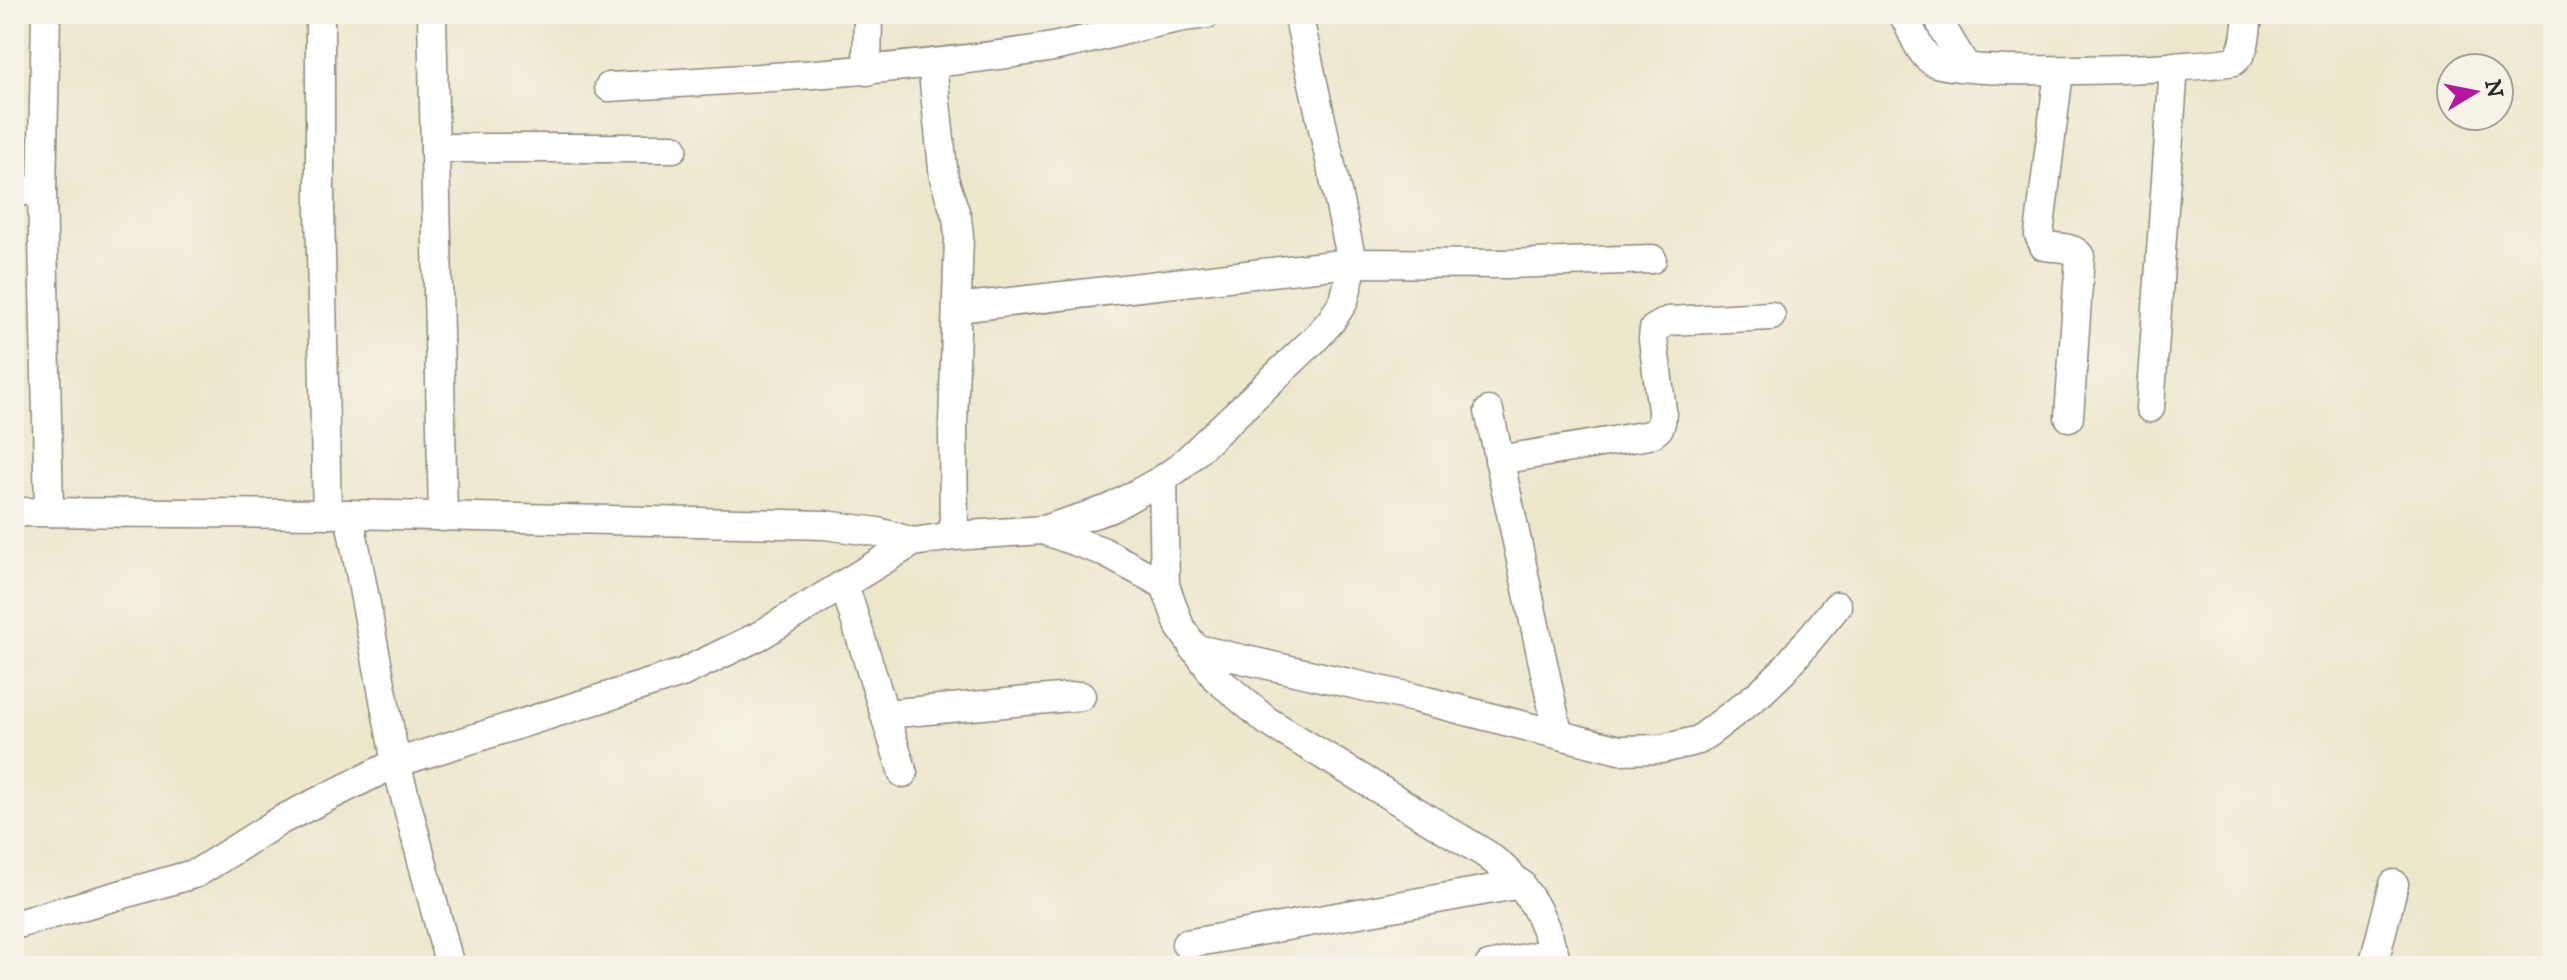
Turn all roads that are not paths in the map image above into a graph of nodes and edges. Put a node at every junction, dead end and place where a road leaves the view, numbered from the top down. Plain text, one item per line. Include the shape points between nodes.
1 (320, 14) edge
2 (432, 14) edge
3 (868, 14) edge
4 (1207, 14) edge
5 (1298, 14) edge
6 (1903, 14) edge
7 (1938, 14) edge
8 (2248, 14) edge
9 (46, 15) edge
10 (932, 64) junction
11 (2174, 66) junction
12 (1966, 67) junction
13 (867, 71) junction
14 (2059, 71) junction
15 (609, 87) dead end
16 (435, 148) junction
17 (673, 148) dead end
18 (42, 190) junction
19 (14, 192) edge
20 (1652, 259) dead end
21 (1350, 263) junction
22 (957, 308) junction
23 (1771, 316) dead end
24 (2150, 408) dead end
25 (1489, 411) dead end
26 (2069, 417) dead end
27 (1499, 460) junction
28 (1163, 479) junction
29 (14, 512) edge
30 (49, 512) junction
31 (338, 514) junction
32 (443, 517) junction
33 (1043, 530) junction
34 (954, 536) junction
35 (913, 542) junction
36 (844, 584) junction
37 (1165, 585) junction
38 (1837, 606) dead end
39 (1193, 648) junction
40 (1081, 696) dead end
41 (885, 714) junction
42 (1558, 733) junction
43 (396, 763) junction
44 (903, 773) dead end
45 (1521, 884) junction
46 (2394, 884) dead end
47 (14, 925) edge
48 (1186, 944) dead end
49 (1555, 959) edge
50 (450, 966) edge
51 (1489, 966) edge
52 (2373, 966) edge

1 - 31 street
2 - 16 street
3 - 13 street
4 - 10 street via 1062,46
5 - 21 street
6 - 12 street via 1933,62
7 - 12 street
8 - 11 street via 2243,48 2234,61
9 - 18 street
10 - 13 street
10 - 22 street via 944,178 959,235
11 - 14 street
11 - 24 street
12 - 14 street
13 - 15 street
14 - 26 street via 2039,235 2044,246 2070,249 2080,256
16 - 17 street
16 - 32 street
18 - 19 street
18 - 30 street
20 - 21 street
21 - 22 street
21 - 28 street via 1344,301 1315,339
22 - 34 street
23 - 27 street via 1668,321 1654,329 1662,411 1658,431
25 - 27 street
27 - 42 street
28 - 33 street via 1109,509
28 - 37 street
29 - 30 street
30 - 31 street
31 - 32 street
31 - 43 street
32 - 35 street via 825,525
33 - 34 street
33 - 37 street via 1102,551
34 - 35 street
35 - 36 street
36 - 41 street
36 - 43 street via 759,636 682,673
37 - 39 street
38 - 42 street via 1771,684 1699,740 1630,750
39 - 42 street
39 - 45 street via 1216,678 1267,721 1486,854
40 - 41 street
41 - 44 street
43 - 47 street via 281,820 197,873
43 - 50 street
45 - 48 street
45 - 49 street via 1542,917
46 - 52 street
49 - 51 street

